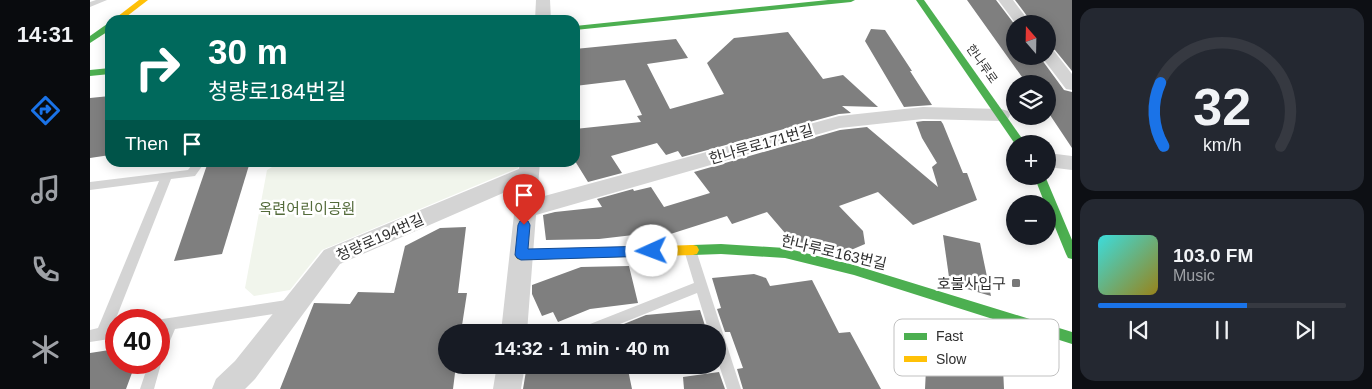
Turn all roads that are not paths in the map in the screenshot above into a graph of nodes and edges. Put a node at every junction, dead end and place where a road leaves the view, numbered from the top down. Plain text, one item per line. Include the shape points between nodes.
1 (103, 0) edge
2 (144, 0) edge
3 (543, 0) edge
4 (851, 0) edge
5 (920, 0) edge
6 (1005, 0) edge
7 (772, 4) edge
8 (90, 5) edge
9 (124, 15) edge
10 (543, 15) edge
11 (1017, 15) edge
12 (580, 27) edge
13 (105, 30) edge
14 (90, 40) edge
15 (1056, 64) edge
16 (105, 72) edge
17 (90, 73) edge
18 (1072, 85) edge
19 (1001, 115) junction
20 (1015, 135) edge
21 (1056, 161) edge
22 (1072, 163) edge
23 (196, 167) edge
24 (529, 168) edge
25 (167, 176) junction
26 (1043, 185) edge
27 (90, 186) edge
28 (526, 210) junction
29 (690, 250) junction
30 (1072, 254) edge
31 (521, 255) junction
32 (701, 286) junction
33 (295, 305) junction
34 (1011, 319) edge
35 (170, 323) edge
36 (515, 324) edge
37 (605, 324) edge
38 (713, 324) edge
39 (103, 334) edge
40 (1059, 334) edge
41 (1072, 338) edge
42 (726, 364) edge
43 (152, 374) edge
44 (510, 374) edge
45 (242, 380) edge
46 (147, 389) edge
47 (226, 389) edge
48 (507, 389) edge
49 (734, 389) edge

1 - 8 lane
2 - 9 street
3 - 10 street
4 - 7 street
5 - 19 street, 한나루로
6 - 11 street
7 - 12 street
13 - 14 street
15 - 18 street
16 - 17 street
19 - 20 street, 한나루로
19 - 28 street, 한나루로171번길 via 924,113 839,122
21 - 22 street
23 - 25 lane via 191,173
24 - 28 street
24 - 33 street, 청량로194번길 via 332,257
25 - 27 lane
25 - 39 lane
26 - 30 street
28 - 31 street
29 - 31 street, 한나루로163번길
29 - 32 lane
29 - 34 street, 한나루로163번길 via 721,249 794,256 854,270
31 - 36 street
32 - 37 lane
32 - 38 lane
33 - 35 lane
33 - 45 street, 청량로194번길
40 - 41 street, 한나루로163번길
42 - 49 lane
43 - 46 lane
44 - 48 street
45 - 47 street, 청량로194번길

